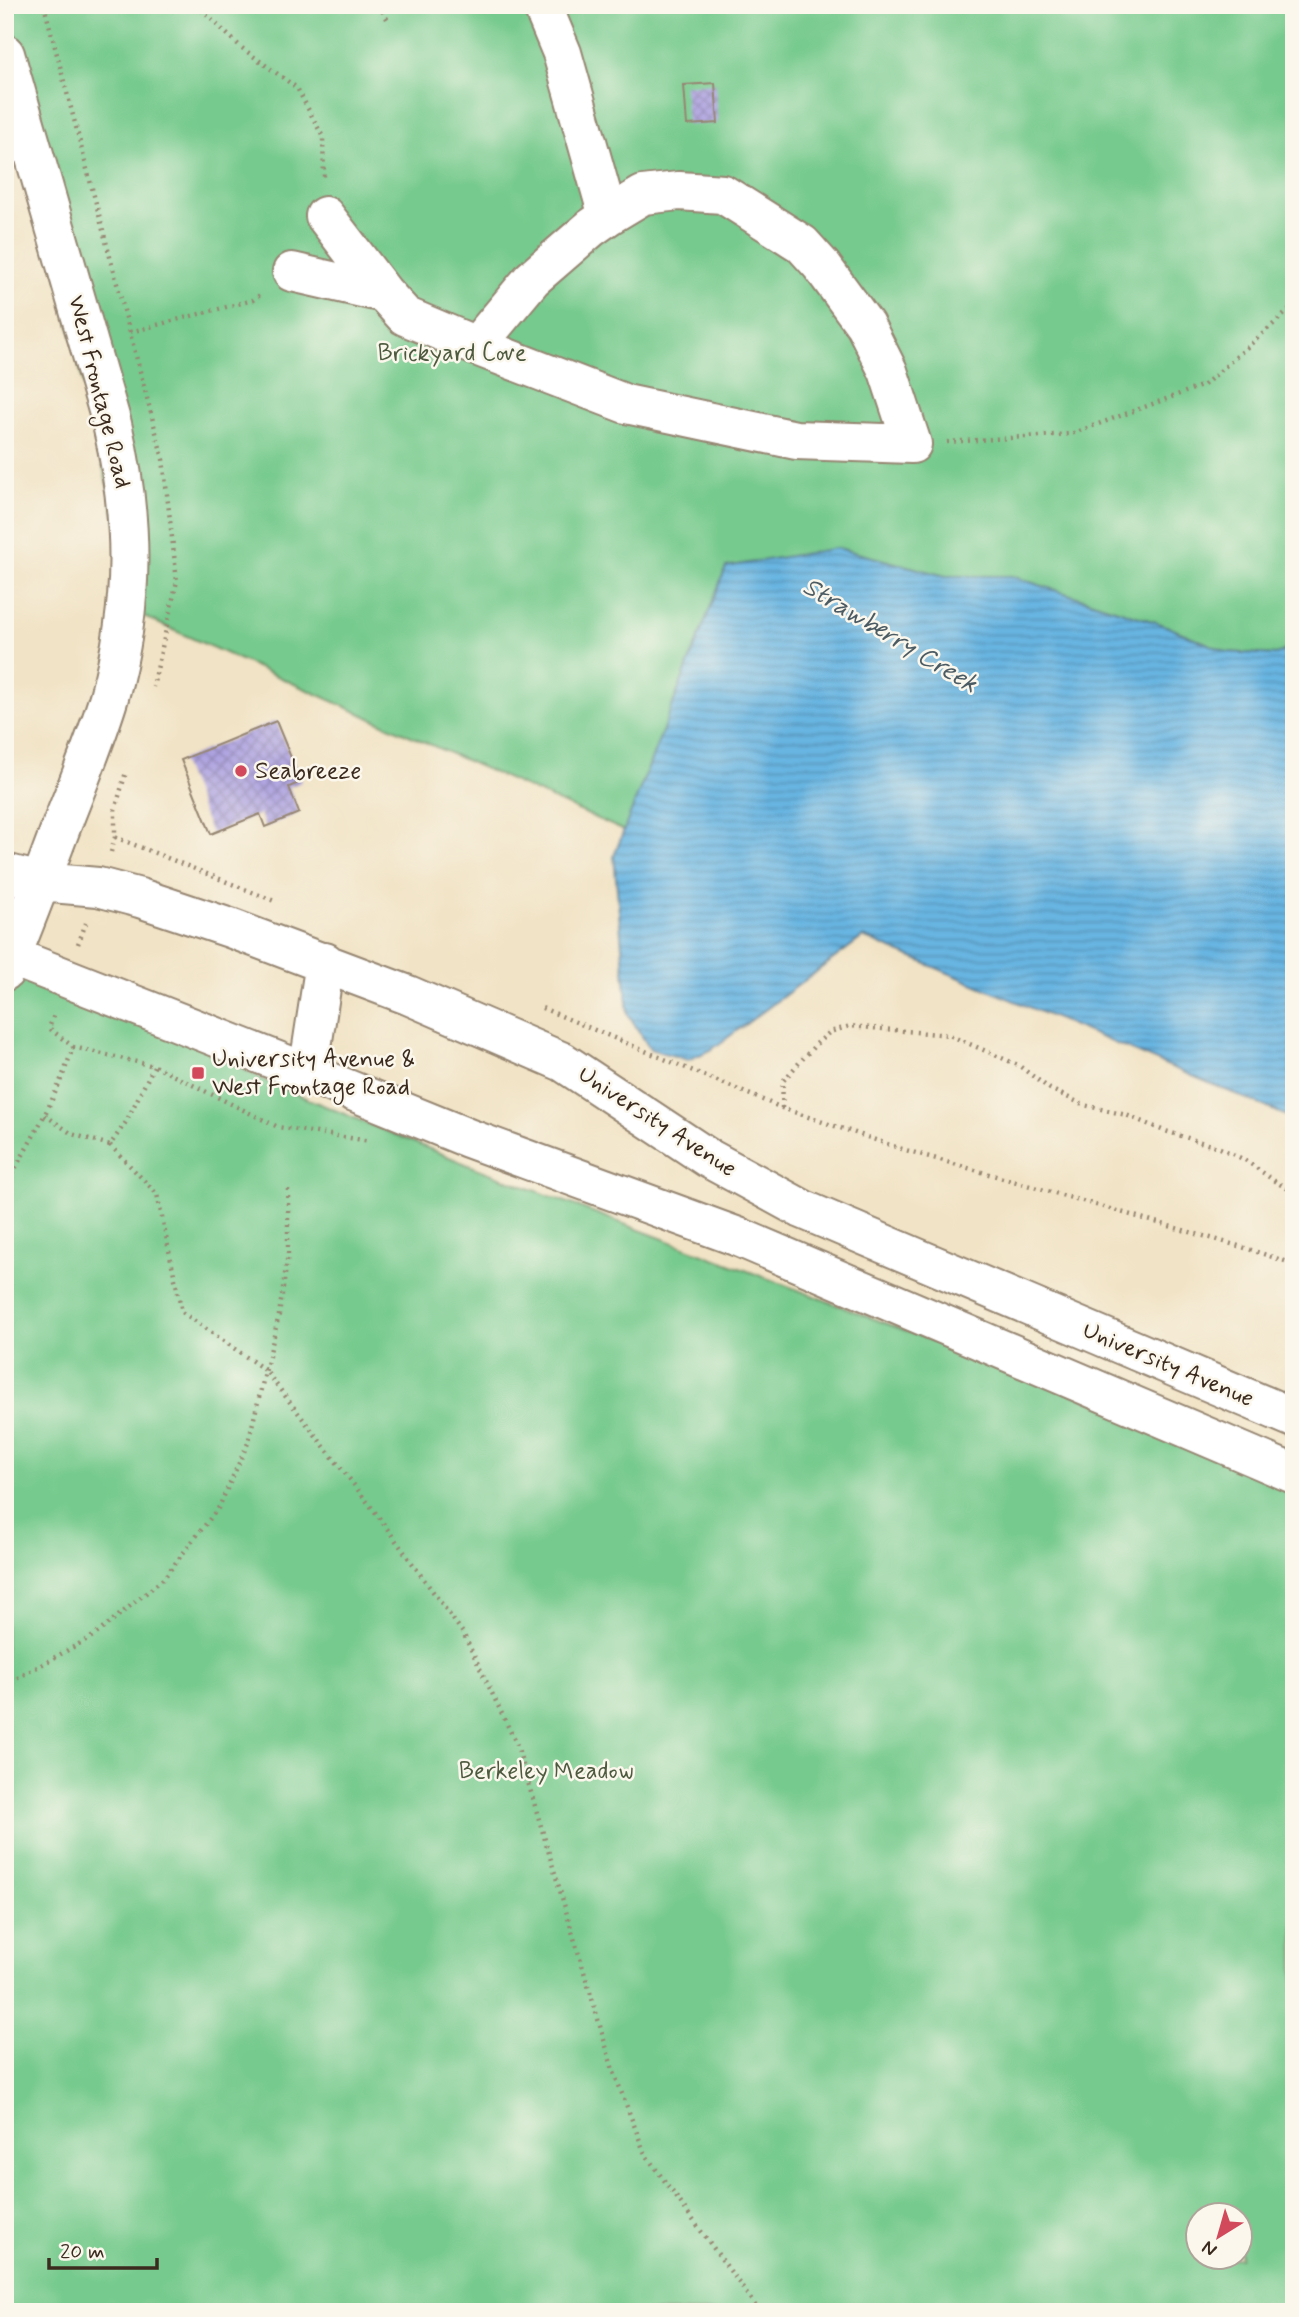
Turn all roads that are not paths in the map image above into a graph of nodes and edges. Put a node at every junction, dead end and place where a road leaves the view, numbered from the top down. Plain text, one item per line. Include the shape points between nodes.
1 (542, 5) edge
2 (5, 54) edge
3 (325, 216) road end
4 (608, 216) junction
5 (292, 272) road end
6 (384, 293) junction
7 (476, 346) junction
8 (23, 877) edge
9 (7, 961) edge
10 (325, 962) junction
11 (308, 1073) junction
12 (1294, 1418) edge
13 (1294, 1474) edge

1 - 4 street via 562,53
2 - 8 street, West Frontage Road via 112,424 130,542 126,609 108,698
3 - 6 street
4 - 7 street via 532,279
4 - 7 street via 643,195 679,191 723,194 802,244 864,326 888,371 912,444 796,440 626,404
5 - 6 street
6 - 7 street via 405,316
8 - 9 street, West Frontage Road
8 - 10 street, University Avenue via 140,898
9 - 11 street, University Avenue
10 - 11 street
10 - 12 street, University Avenue via 563,1062 708,1158 802,1209
11 - 13 street, University Avenue via 468,1138 741,1238

